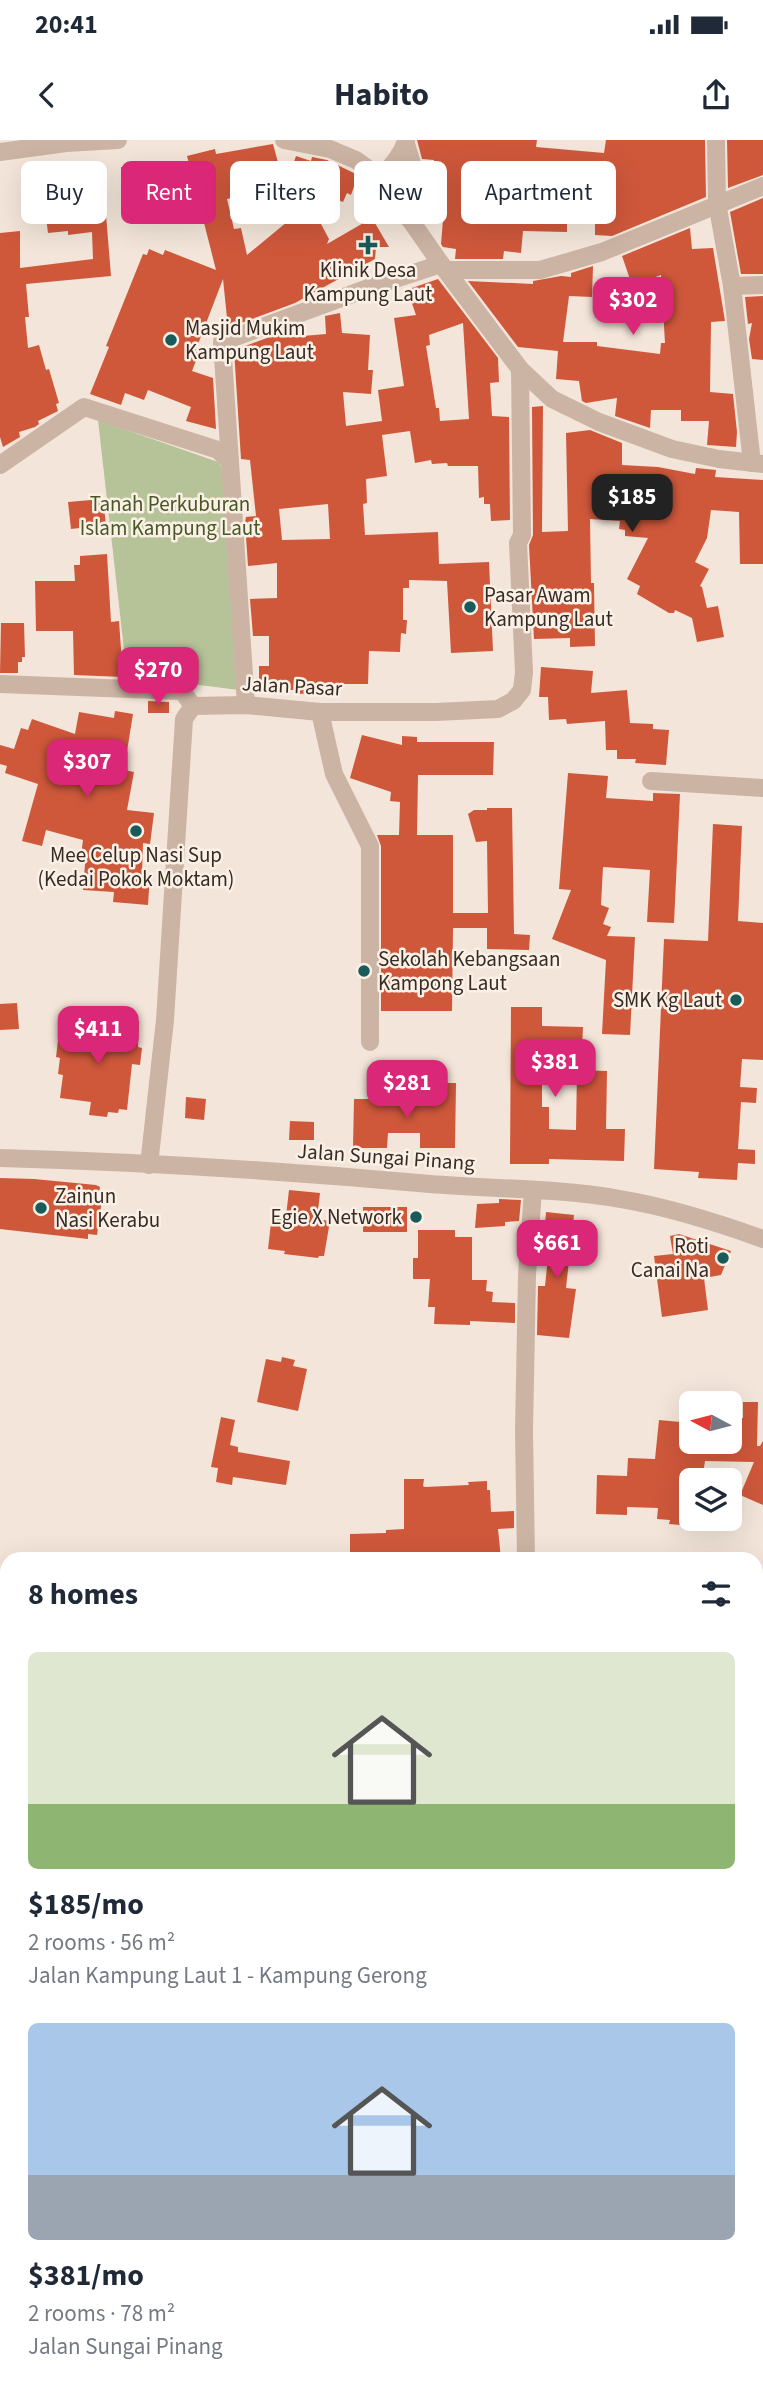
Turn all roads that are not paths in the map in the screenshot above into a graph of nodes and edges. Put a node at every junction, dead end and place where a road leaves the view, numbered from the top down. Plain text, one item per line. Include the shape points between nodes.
1 (118, 140) edge
2 (284, 140) edge
3 (716, 140) edge
4 (98, 141) edge
5 (406, 142) edge
6 (21, 145) edge
7 (0, 152) edge
8 (357, 161) edge
9 (393, 161) edge
10 (411, 161) edge
11 (763, 186) edge
12 (717, 203) junction
13 (412, 224) edge
14 (444, 267) junction
15 (763, 285) edge
16 (732, 286) junction
17 (520, 369) junction
18 (230, 462) junction
19 (757, 463) edge
20 (0, 465) edge
21 (0, 684) edge
22 (246, 705) junction
23 (193, 706) junction
24 (320, 712) junction
25 (651, 782) dead end
26 (763, 788) edge
27 (370, 1042) dead end
28 (0, 1158) edge
29 (149, 1165) junction
30 (533, 1190) junction
31 (763, 1239) edge
32 (526, 1552) edge

1 - 4 street
2 - 8 street via 330,149
3 - 12 street
4 - 6 street
5 - 9 street
5 - 10 street
6 - 7 street
11 - 12 street
12 - 14 street via 603,252 540,270
12 - 16 street
13 - 14 street
14 - 17 street
14 - 18 street via 371,287 222,342
15 - 16 street
16 - 19 street
17 - 19 street via 552,400 599,422 683,452
17 - 24 street, Jalan Pasar via 522,690 498,709
18 - 20 street via 218,450 84,407
18 - 22 street
21 - 23 street via 182,691
22 - 23 street, Jalan Pasar
22 - 24 street, Jalan Pasar
23 - 29 street via 184,719 165,1020
24 - 27 street via 334,774 370,846
25 - 26 street
28 - 29 street, Jalan Sungai Pinang
29 - 30 street, Jalan Sungai Pinang
30 - 31 street, Jalan Sungai Pinang via 621,1199 683,1212
30 - 32 street via 527,1275

